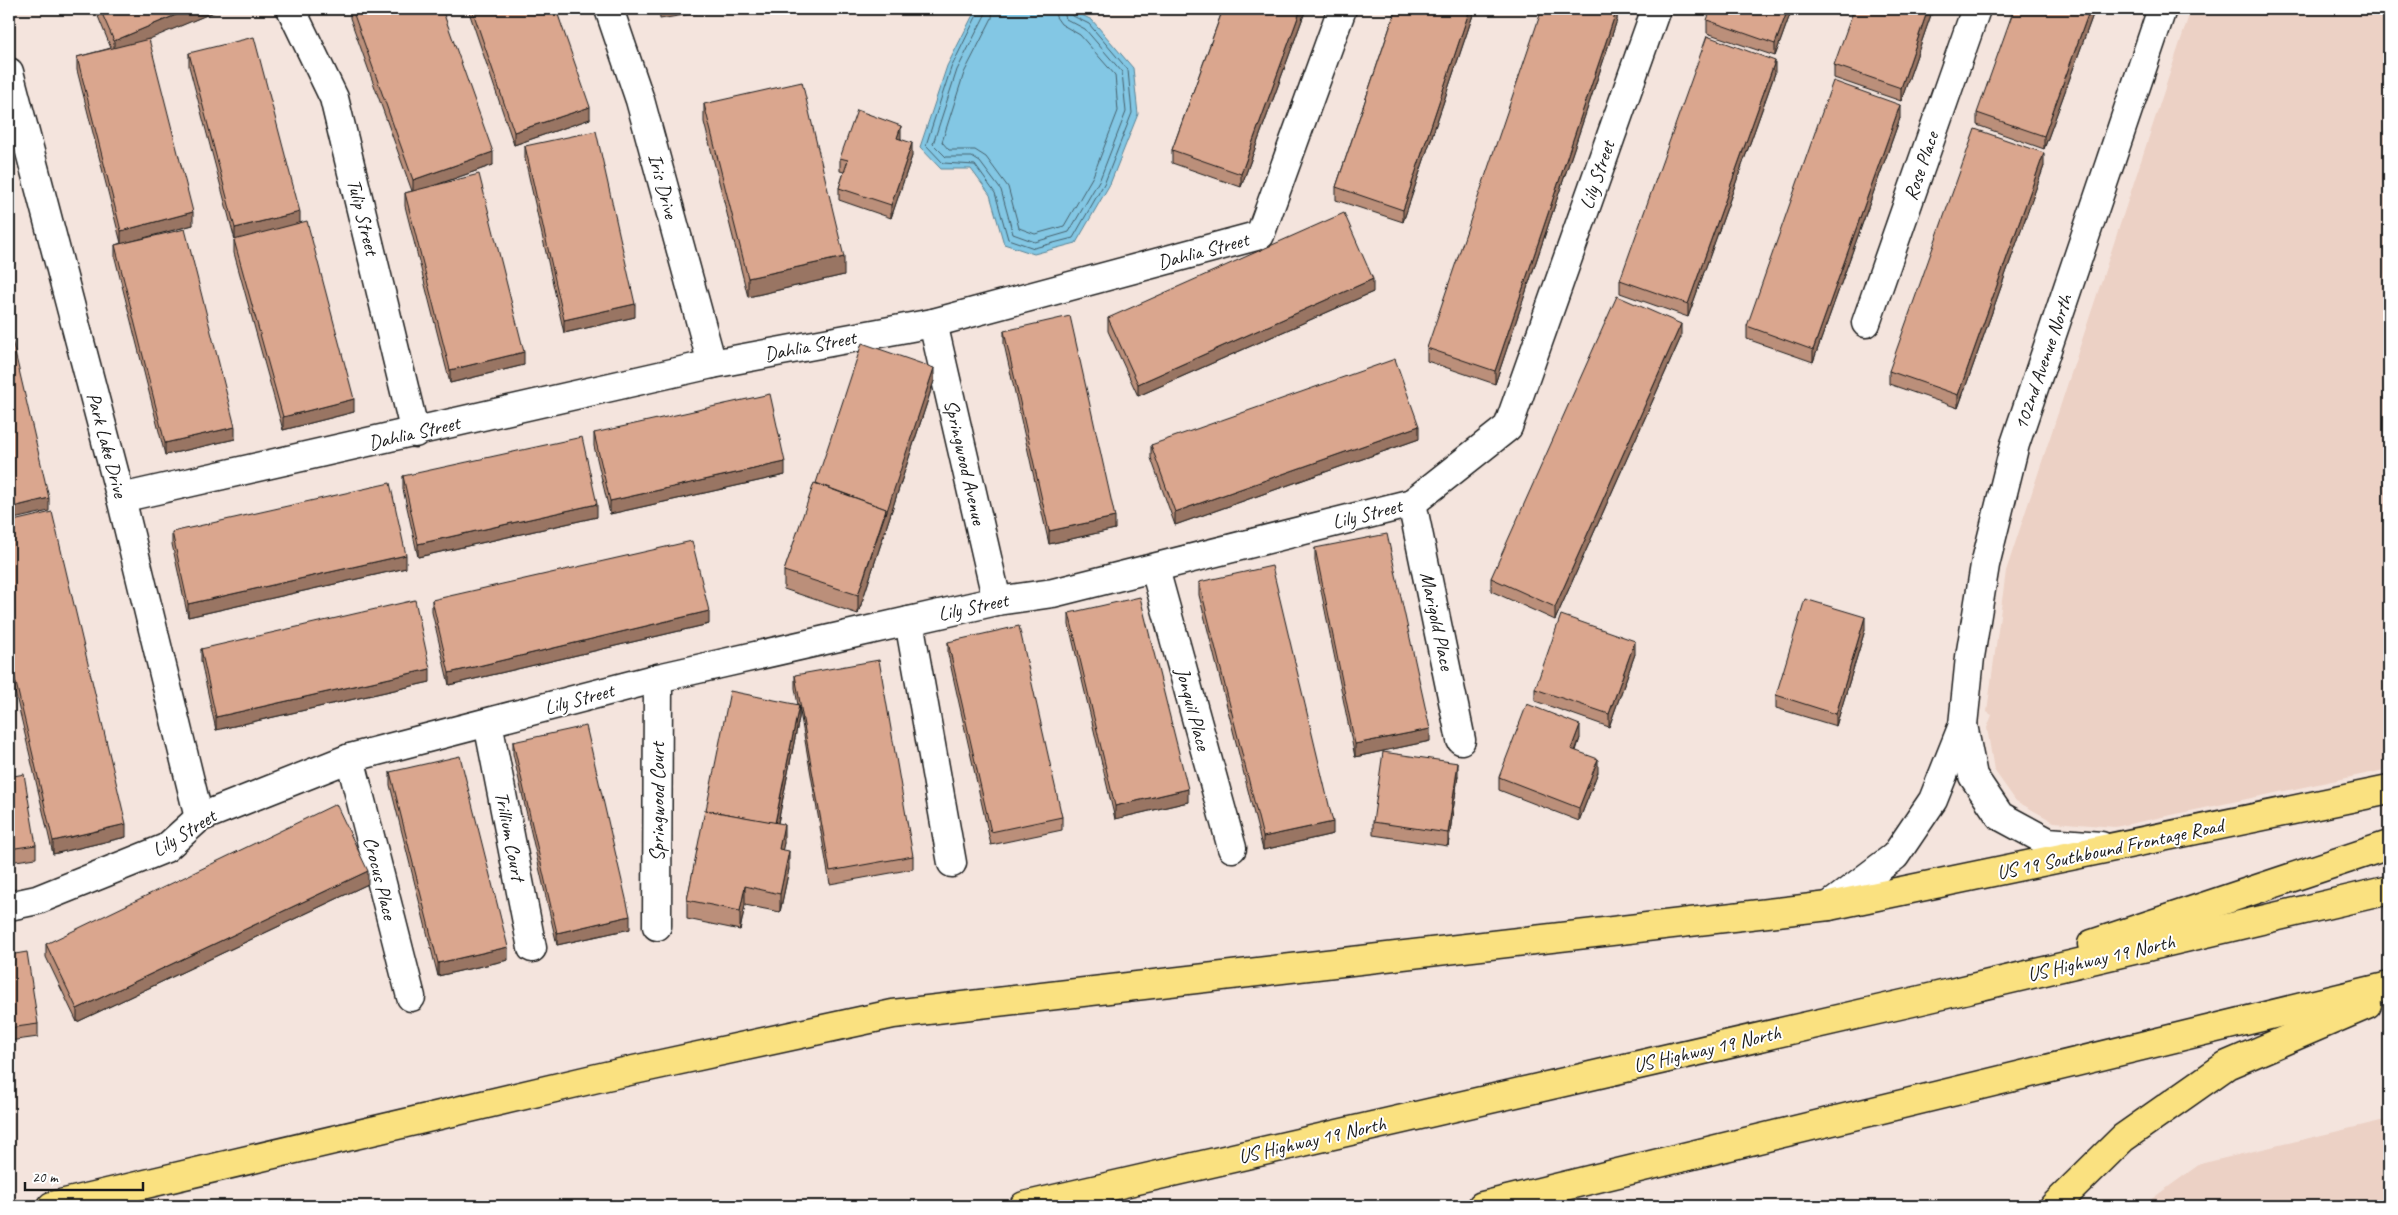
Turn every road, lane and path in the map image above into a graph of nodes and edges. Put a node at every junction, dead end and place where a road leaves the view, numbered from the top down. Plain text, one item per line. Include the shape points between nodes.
1 (291, 9) edge
2 (610, 9) edge
3 (1342, 9) edge
4 (1656, 9) edge
5 (1976, 9) edge
6 (2162, 9) edge
7 (9, 72) edge
8 (933, 323) junction
9 (1866, 324) dead end
10 (712, 364) junction
11 (415, 433) junction
12 (122, 498) junction
13 (1412, 502) junction
14 (1155, 569) junction
15 (997, 601) junction
16 (909, 621) junction
17 (658, 678) junction
18 (488, 723) junction
19 (1963, 724) junction
20 (1461, 740) dead end
21 (350, 758) junction
22 (2389, 790) edge
23 (199, 818) junction
24 (2389, 844) edge
25 (1232, 848) dead end
26 (2118, 848) junction
27 (952, 863) dead end
28 (2389, 890) edge
29 (9, 906) edge
30 (1830, 906) junction
31 (657, 926) dead end
32 (532, 948) dead end
33 (2389, 986) edge
34 (2389, 995) edge
35 (411, 997) dead end
36 (1921, 1000) junction
37 (52, 1206) edge
38 (1024, 1206) edge
39 (1482, 1206) edge
40 (2054, 1206) edge

1 - 11 street, Tulip Street via 334,98
2 - 10 street, Iris Drive via 640,100
3 - 8 street, Dahlia Street via 1260,235
4 - 13 street, Lily Street via 1508,427
5 - 9 street, Rose Place
6 - 19 street, 102nd Avenue North via 2015,444 1985,564
7 - 12 street, Park Lake Drive
8 - 10 street, Dahlia Street
8 - 15 street, Springwood Avenue
10 - 11 street, Dahlia Street
11 - 12 street, Dahlia Street
12 - 23 street, Park Lake Drive
13 - 14 street, Lily Street
13 - 20 street, Marigold Place
14 - 15 street, Lily Street via 1054,593
14 - 25 street, Jonquil Place
15 - 16 street, Lily Street
16 - 17 street, Lily Street
16 - 27 street
17 - 18 street, Lily Street
17 - 31 street, Springwood Court
18 - 21 street, Lily Street
18 - 32 street, Trillium Court
19 - 26 street, 102nd Avenue North via 1973,776 2000,816 2048,842
19 - 30 street, 102nd Avenue North via 1933,800 1895,856
21 - 23 street, Lily Street
21 - 35 street, Crocus Place
22 - 26 main road, US 19 Southbound Frontage Road
23 - 29 street, Lily Street via 166,848 36,900
24 - 36 main road
26 - 30 main road, US 19 Southbound Frontage Road
28 - 36 main road, US Highway 19 North
30 - 37 main road, US 19 Southbound Frontage Road via 893,1014 606,1076
33 - 39 main road
34 - 40 main road via 2227,1066 2123,1138
36 - 38 main road, US Highway 19 North

